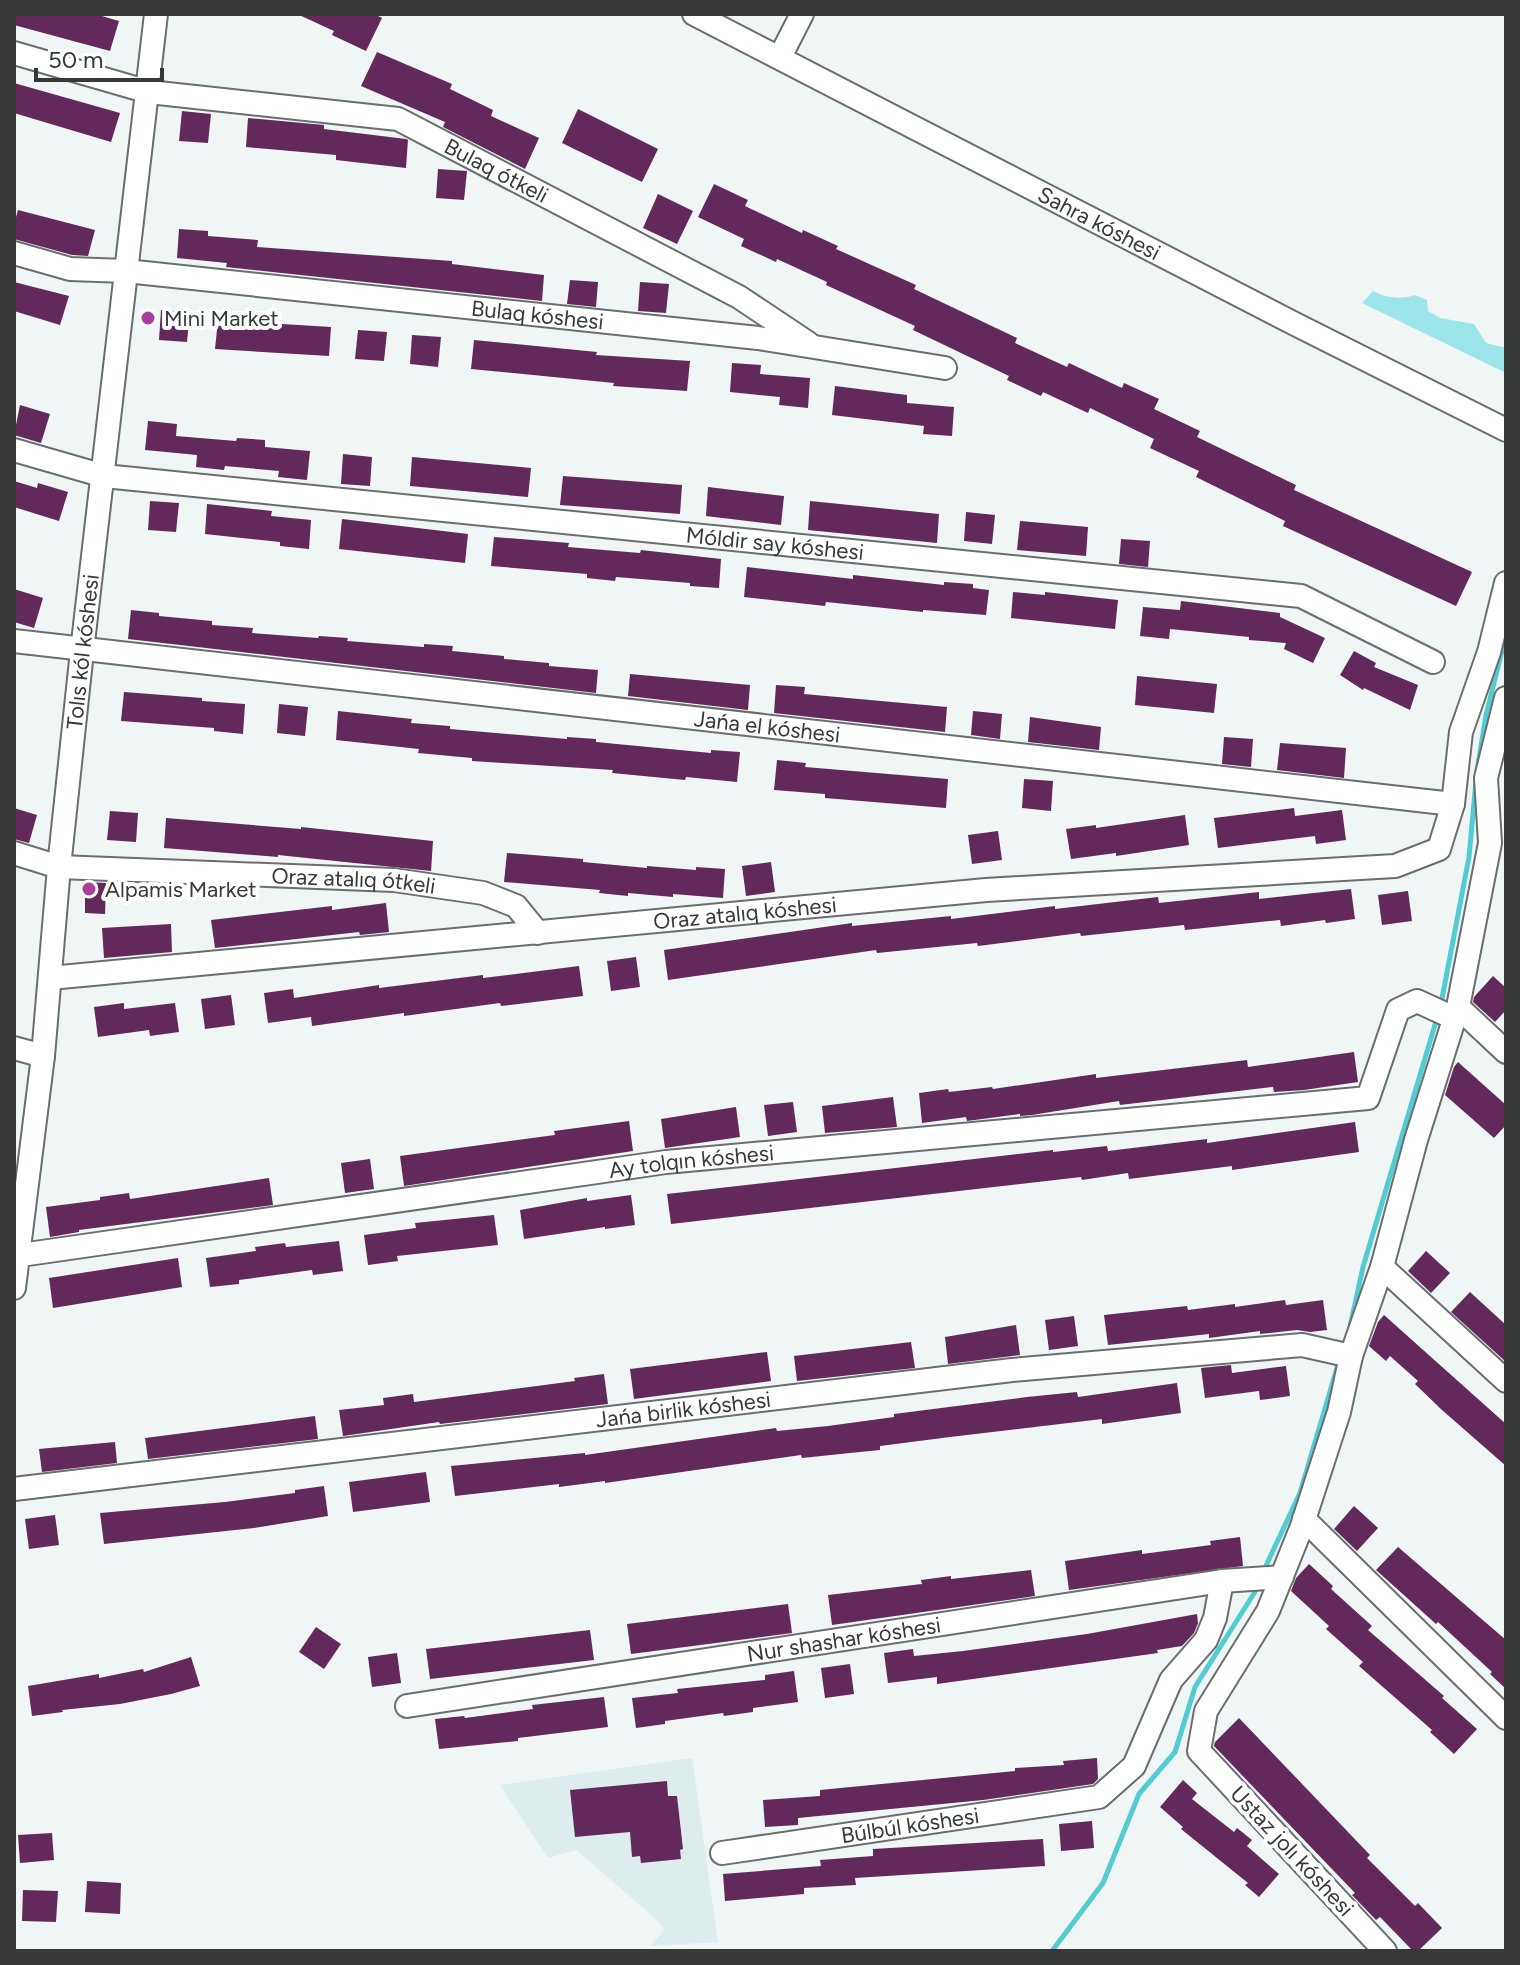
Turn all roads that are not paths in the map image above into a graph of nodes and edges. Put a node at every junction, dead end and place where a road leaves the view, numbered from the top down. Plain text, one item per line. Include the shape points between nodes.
1 (156, 14) edge
2 (694, 14) edge
3 (802, 14) edge
4 (14, 53) edge
5 (780, 57) junction
6 (149, 92) junction
7 (14, 253) edge
8 (126, 271) junction
9 (814, 347) junction
10 (945, 368) dead end
11 (1506, 430) edge
12 (14, 450) edge
13 (104, 476) junction
14 (1506, 583) edge
15 (14, 641) edge
16 (82, 651) junction
17 (1433, 662) dead end
18 (1506, 698) edge
19 (1503, 723) edge
20 (1453, 804) junction
21 (14, 853) edge
22 (59, 867) junction
23 (538, 933) junction
24 (50, 978) junction
25 (1456, 1012) junction
26 (14, 1048) edge
27 (1506, 1052) edge
28 (43, 1056) junction
29 (16, 1256) edge
30 (1382, 1267) junction
31 (14, 1288) edge
32 (1351, 1356) junction
33 (1506, 1381) edge
34 (14, 1489) edge
35 (1304, 1519) junction
36 (1282, 1577) junction
37 (1222, 1581) junction
38 (407, 1706) dead end
39 (1506, 1718) edge
40 (722, 1853) dead end
41 (1385, 1951) edge

1 - 6 street, Tolıs kól kóshesi
2 - 5 street, Sahra kóshesi
3 - 5 street
4 - 6 street, Bulaq ótkeli
5 - 11 street, Sahra kóshesi
6 - 8 street, Tolıs kól kóshesi
6 - 9 street, Bulaq ótkeli via 398,119 739,297
7 - 8 street, Bulaq kóshesi via 70,269
8 - 9 street, Bulaq kóshesi
8 - 13 street, Tolıs kól kóshesi
9 - 10 street, Bulaq kóshesi
12 - 13 street, Móldir say kóshesi
13 - 16 street, Tolıs kól kóshesi
13 - 17 street, Móldir say kóshesi via 1301,596
14 - 20 street via 1461,732
15 - 16 street, Jańa el kóshesi
16 - 20 street, Jańa el kóshesi
16 - 22 street, Tolıs kól kóshesi
18 - 19 street
19 - 25 street via 1486,778 1490,843
20 - 23 street, Oraz atalıq kóshesi via 1439,849 1395,866 986,890
21 - 22 street, Oraz atalıq ótkeli
22 - 23 street, Oraz atalıq ótkeli via 394,880 483,893 516,906
22 - 24 street, Tolıs kól kóshesi
23 - 24 street, Oraz atalıq kóshesi
24 - 28 street, Tolıs kól kóshesi
25 - 27 street
25 - 29 street, Ay tolqın kóshesi via 1417,1001 1398,1010 1368,1098 666,1162
25 - 30 street
26 - 28 street
28 - 29 street, Tolıs kól kóshesi
29 - 31 street, Tolıs kól kóshesi
30 - 32 street
30 - 33 street
32 - 34 street, Jańa birlik kóshesi via 1302,1345 1012,1370
32 - 35 street
35 - 36 street
35 - 39 street
36 - 37 street, Nur shashar kóshesi
36 - 41 street, Ustaz jolı kóshesi via 1268,1611 1206,1711 1199,1751
37 - 38 street, Nur shashar kóshesi
37 - 40 street, Búlbúl kóshesi via 1206,1640 1171,1680 1134,1766 1099,1797

